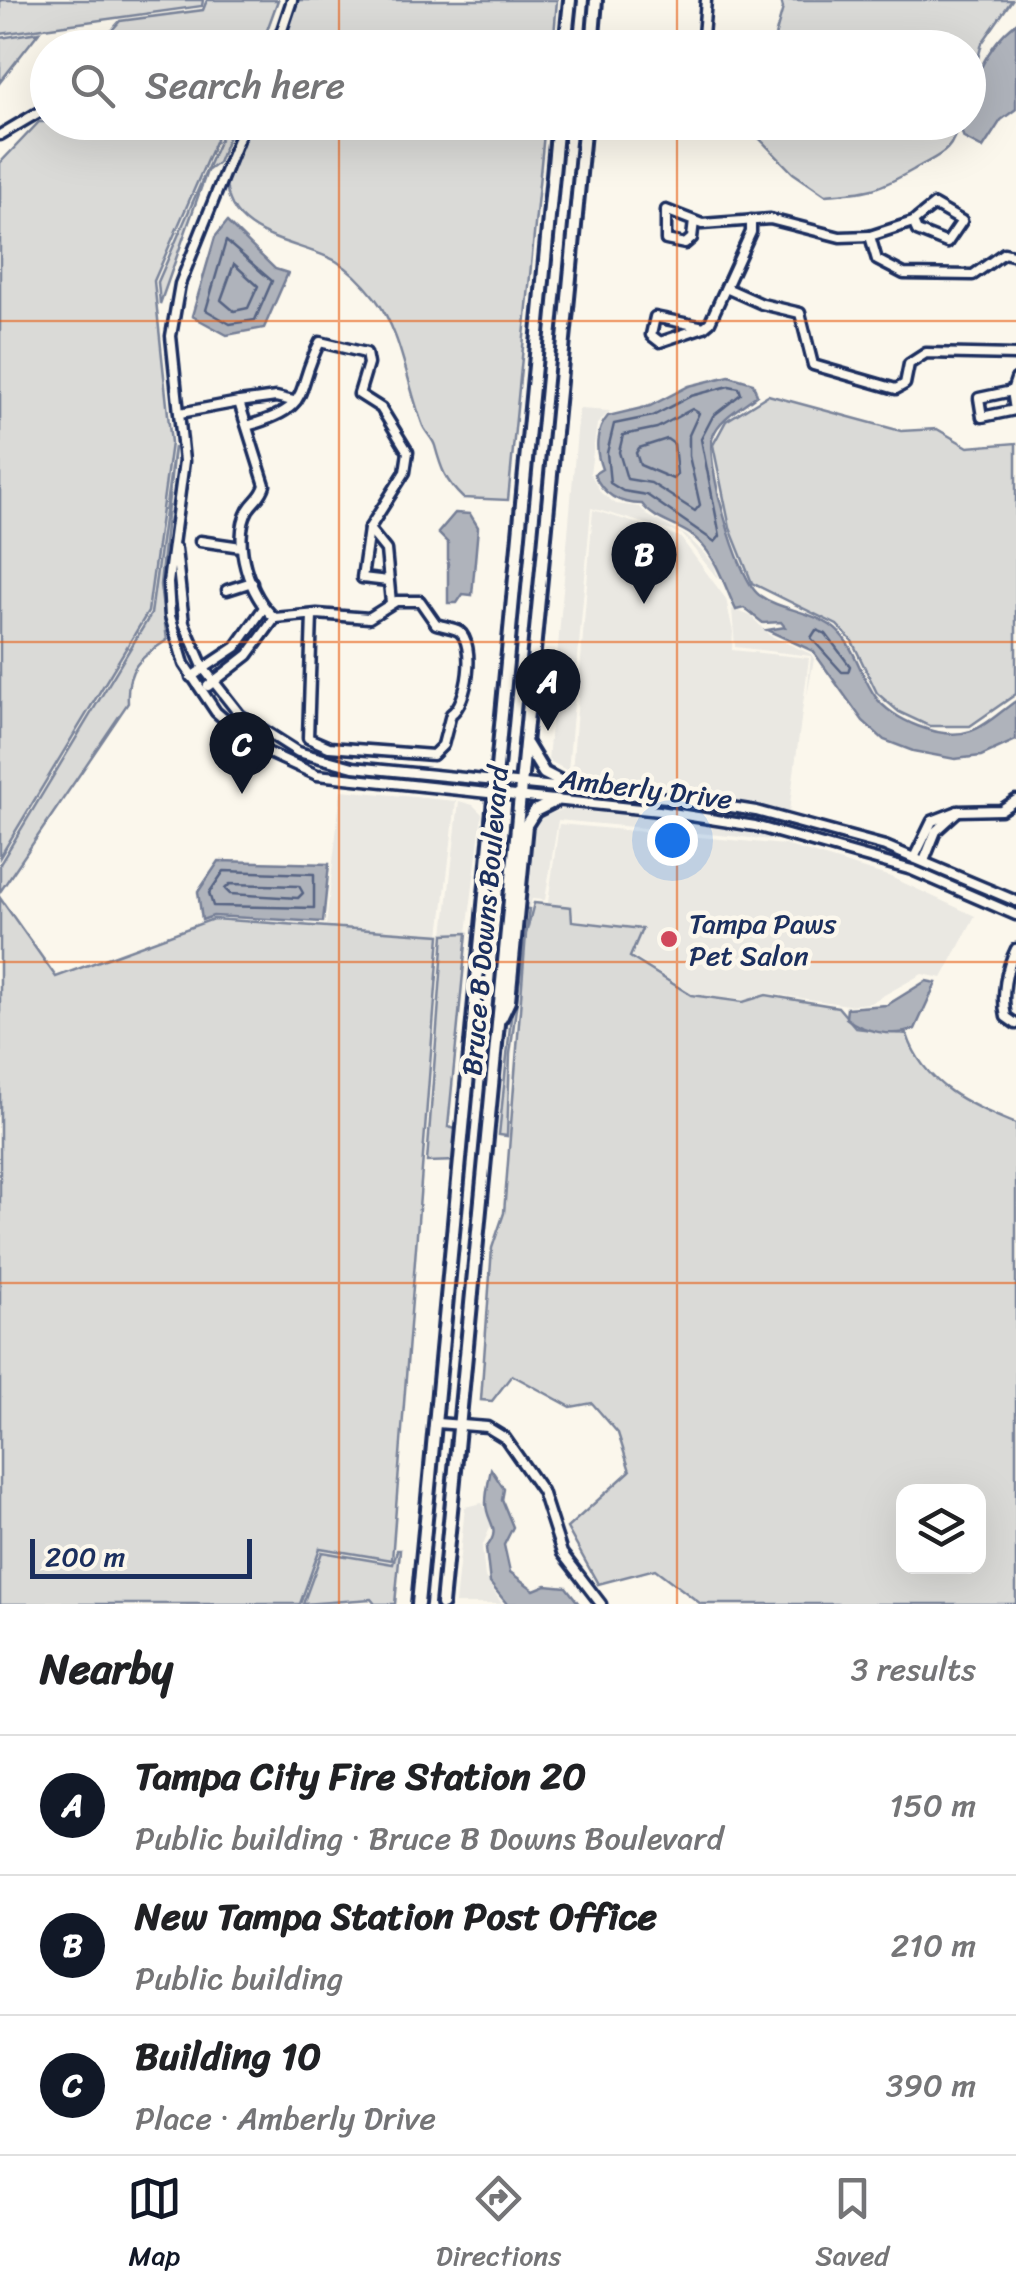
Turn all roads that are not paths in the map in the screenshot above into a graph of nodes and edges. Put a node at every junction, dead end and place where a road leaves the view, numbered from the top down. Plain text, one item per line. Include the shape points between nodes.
1 (292, 0) edge
2 (570, 0) edge
3 (596, 0) edge
4 (706, 0) edge
5 (282, 30) edge
6 (568, 30) edge
7 (594, 30) edge
8 (704, 30) edge
9 (30, 118) edge
10 (0, 136) edge
11 (236, 140) edge
12 (556, 140) edge
13 (582, 140) edge
14 (694, 220) junction
15 (752, 220) junction
16 (912, 222) junction
17 (870, 236) junction
18 (1016, 256) edge
19 (726, 288) junction
20 (704, 327) junction
21 (1016, 355) edge
22 (1016, 379) edge
23 (1012, 391) junction
24 (293, 401) junction
25 (239, 402) junction
26 (180, 413) junction
27 (246, 426) junction
28 (369, 529) junction
29 (200, 541) dead end
30 (175, 544) junction
31 (240, 546) junction
32 (388, 581) junction
33 (252, 582) junction
34 (227, 590) dead end
35 (391, 603) junction
36 (263, 609) junction
37 (312, 615) junction
38 (275, 618) junction
39 (230, 652) junction
40 (239, 664) junction
41 (204, 669) junction
42 (191, 677) junction
43 (212, 683) junction
44 (200, 692) junction
45 (525, 738) junction
46 (496, 781) junction
47 (520, 784) junction
48 (575, 789) junction
49 (495, 794) junction
50 (519, 796) junction
51 (557, 800) junction
52 (1016, 800) edge
53 (918, 859) junction
54 (912, 870) junction
55 (1016, 901) edge
56 (1016, 915) edge
57 (1016, 950) edge
58 (1016, 1024) edge
59 (497, 1028) junction
60 (437, 1423) junction
61 (459, 1424) junction
62 (418, 1604) edge
63 (442, 1604) edge
64 (601, 1604) edge

1 - 5 street
2 - 6 main road
3 - 7 main road
4 - 8 street
9 - 10 street
11 - 26 street, Amberly Drive via 175,300 172,348
12 - 46 main road, Bruce B Downs Boulevard
13 - 45 main road, Bruce B Downs Boulevard
14 - 14 street via 666,210 666,240 685,244
14 - 15 street
15 - 17 street via 840,237
15 - 19 street
16 - 16 street via 934,205 962,221 948,243 917,231
16 - 17 street
17 - 18 street via 877,260 904,274 973,275 1004,253
19 - 20 street
19 - 21 street via 800,313 814,365 896,389 905,384 909,364 926,353
20 - 20 street via 660,342 651,335 656,317
22 - 23 street
23 - 23 street via 979,398 982,416 1016,410
24 - 25 street
24 - 27 street via 280,416
24 - 28 street via 302,396 320,342 366,353 359,394 381,408 408,452 406,472
25 - 26 street
25 - 27 street
26 - 30 street, Amberly Drive via 184,462
27 - 31 street via 265,484 247,512
28 - 32 street via 386,550
28 - 32 street via 362,578
29 - 31 street
30 - 41 street, Amberly Drive via 184,623
30 - 42 street, Amberly Drive via 170,616
31 - 33 street
32 - 35 street
33 - 34 street
33 - 36 street
35 - 37 street via 369,618
35 - 37 street via 420,601 436,624 464,636 467,688 460,708 450,714 444,745 432,755 329,746 308,738
36 - 38 street
36 - 39 street
37 - 38 street
38 - 40 street
39 - 40 street
39 - 41 street
40 - 43 street
41 - 42 street
41 - 43 street, Amberly Drive
42 - 44 street, Amberly Drive
43 - 44 street
43 - 46 street, Amberly Drive via 265,735 316,759
44 - 49 street, Amberly Drive via 241,736 307,772
45 - 47 main road, Bruce B Downs Boulevard
45 - 48 main road via 539,768
46 - 47 street, Amberly Drive
46 - 49 main road, Bruce B Downs Boulevard
47 - 48 street, Amberly Drive
47 - 50 main road, Bruce B Downs Boulevard
48 - 53 street, Amberly Drive via 756,811
49 - 50 street, Amberly Drive
49 - 60 main road, Bruce B Downs Boulevard
50 - 51 street, Amberly Drive
50 - 59 main road, Bruce B Downs Boulevard
51 - 54 street, Amberly Drive via 755,826
51 - 59 main road via 535,811 526,826 508,1002
52 - 53 street via 1001,810 958,811 932,829
53 - 54 street
53 - 55 street, Amberly Drive
54 - 56 street, Amberly Drive
57 - 58 street via 1006,969 1004,1008
59 - 61 main road, Bruce B Downs Boulevard
60 - 61 street
60 - 62 main road, Bruce B Downs Boulevard
61 - 63 main road, Bruce B Downs Boulevard
61 - 64 street via 498,1432 527,1464 562,1553

